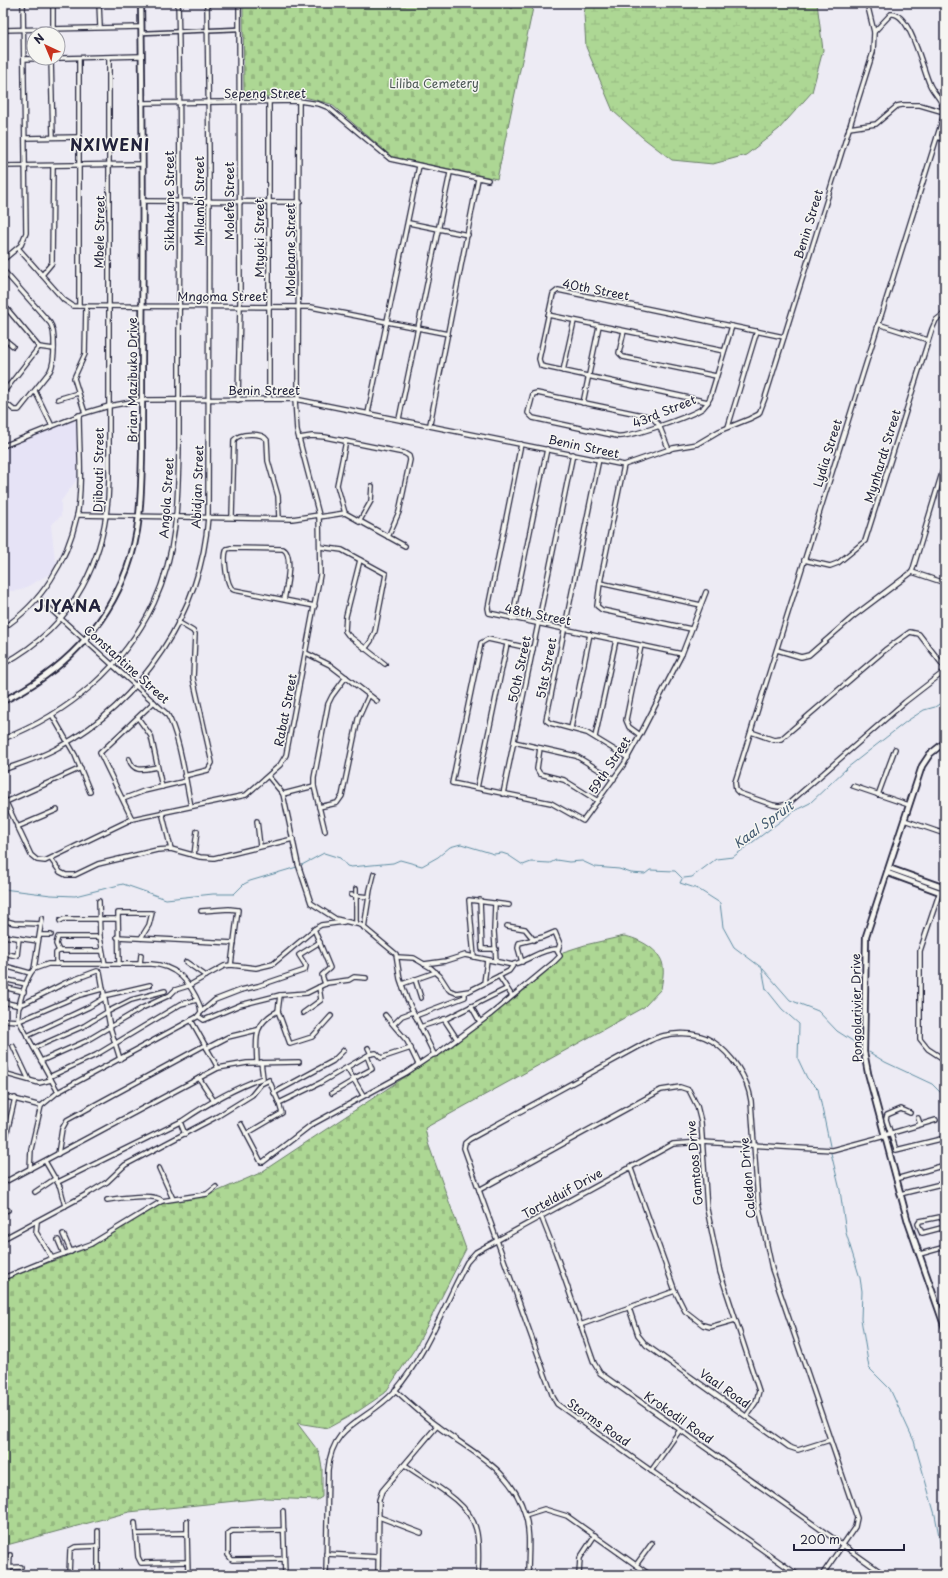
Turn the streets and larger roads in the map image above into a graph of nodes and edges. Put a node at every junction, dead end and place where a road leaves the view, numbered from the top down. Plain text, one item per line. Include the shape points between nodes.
1 (23, 3) edge
2 (53, 3) edge
3 (98, 3) edge
4 (141, 3) edge
5 (178, 3) edge
6 (208, 3) edge
7 (239, 3) edge
8 (867, 3) edge
9 (54, 26) edge
10 (100, 27) junction
11 (141, 27) junction
12 (66, 28) edge
13 (23, 29) junction
14 (26, 29) edge
15 (208, 29) junction
16 (239, 29) junction
17 (3, 30) edge
18 (179, 30) junction
19 (874, 32) junction
20 (141, 33) junction
21 (141, 56) junction
22 (66, 58) edge
23 (79, 58) junction
24 (109, 58) junction
25 (24, 59) joint
26 (51, 66) edge
27 (299, 101) junction
28 (180, 102) junction
29 (238, 102) junction
30 (269, 102) junction
31 (141, 103) junction
32 (209, 103) junction
33 (943, 118) dead end
34 (849, 128) junction
35 (53, 137) junction
36 (79, 137) junction
37 (937, 137) junction
38 (25, 138) junction
39 (945, 140) edge
40 (142, 164) junction
41 (25, 165) junction
42 (110, 165) junction
43 (3, 166) edge
44 (53, 166) junction
45 (80, 166) junction
46 (419, 166) junction
47 (450, 173) junction
48 (478, 179) junction
49 (488, 180) dead end
50 (142, 201) junction
51 (179, 201) junction
52 (209, 201) junction
53 (240, 201) junction
54 (269, 202) junction
55 (300, 202) junction
56 (409, 223) junction
57 (438, 229) junction
58 (468, 235) junction
59 (18, 248) junction
60 (3, 260) edge
61 (3, 270) edge
62 (42, 275) junction
63 (3, 304) edge
64 (79, 306) junction
65 (86, 306) junction
66 (109, 306) junction
67 (142, 306) junction
68 (179, 306) junction
69 (240, 306) junction
70 (268, 306) junction
71 (300, 306) junction
72 (209, 307) junction
73 (945, 313) edge
74 (548, 315) junction
75 (574, 321) junction
76 (388, 322) junction
77 (878, 324) junction
78 (598, 326) junction
79 (732, 326) junction
80 (417, 328) junction
81 (624, 331) junction
82 (758, 332) junction
83 (448, 334) junction
84 (784, 337) junction
85 (3, 338) edge
86 (928, 340) junction
87 (13, 346) dead end
88 (39, 347) junction
89 (54, 349) junction
90 (724, 351) junction
91 (563, 371) junction
92 (716, 376) junction
93 (589, 377) junction
94 (35, 391) junction
95 (3, 393) edge
96 (78, 393) junction
97 (58, 399) dead end
98 (209, 399) junction
99 (269, 399) junction
100 (296, 399) junction
101 (142, 400) junction
102 (179, 400) junction
103 (238, 400) junction
104 (3, 401) edge
105 (708, 402) junction
106 (583, 403) junction
107 (109, 406) junction
108 (85, 413) junction
109 (368, 413) junction
110 (79, 415) junction
111 (399, 419) junction
112 (430, 424) junction
113 (659, 425) junction
114 (52, 426) junction
115 (728, 427) junction
116 (299, 438) junction
117 (346, 441) junction
118 (521, 444) junction
119 (3, 446) edge
120 (547, 449) junction
121 (669, 450) junction
122 (573, 454) junction
123 (599, 460) junction
124 (945, 463) edge
125 (624, 465) junction
126 (372, 486) dead end
127 (345, 513) junction
128 (77, 515) junction
129 (107, 515) junction
130 (140, 516) junction
131 (319, 516) junction
132 (177, 517) junction
133 (208, 517) junction
134 (232, 517) junction
135 (279, 518) junction
136 (359, 522) junction
137 (388, 537) junction
138 (405, 546) dead end
139 (320, 547) junction
140 (360, 560) junction
141 (804, 560) junction
142 (912, 572) junction
143 (600, 583) junction
144 (945, 583) edge
145 (706, 592) dead end
146 (38, 598) junction
147 (284, 600) junction
148 (701, 605) junction
149 (315, 606) junction
150 (60, 618) junction
151 (512, 619) junction
152 (178, 622) junction
153 (539, 624) junction
154 (3, 628) edge
155 (564, 629) junction
156 (691, 629) junction
157 (590, 634) junction
158 (85, 640) junction
159 (616, 640) junction
160 (507, 644) junction
161 (641, 646) junction
162 (365, 649) junction
163 (533, 649) junction
164 (777, 650) junction
165 (306, 653) junction
166 (682, 654) junction
167 (3, 664) edge
168 (113, 664) junction
169 (385, 664) dead end
170 (945, 670) edge
171 (346, 677) junction
172 (136, 686) junction
173 (369, 695) junction
174 (3, 701) edge
175 (377, 701) dead end
176 (154, 702) junction
177 (52, 715) junction
178 (138, 718) junction
179 (571, 728) junction
180 (751, 732) junction
181 (640, 735) junction
182 (595, 737) junction
183 (3, 739) edge
184 (67, 742) junction
185 (514, 742) junction
186 (945, 742) edge
187 (540, 748) junction
188 (895, 749) dead end
189 (628, 758) junction
190 (129, 759) dead end
191 (158, 767) junction
192 (81, 768) junction
193 (3, 770) edge
194 (184, 776) junction
195 (268, 776) junction
196 (614, 779) junction
197 (186, 781) junction
198 (162, 786) junction
199 (314, 786) junction
200 (853, 786) dead end
201 (477, 788) junction
202 (90, 792) dead end
203 (283, 794) junction
204 (503, 794) junction
205 (878, 795) junction
206 (3, 796) edge
207 (122, 799) junction
208 (598, 801) junction
209 (6, 802) junction
210 (909, 805) junction
211 (192, 806) junction
212 (8, 807) junction
213 (319, 807) junction
214 (3, 808) edge
215 (57, 810) dead end
216 (162, 812) junction
217 (132, 819) junction
218 (904, 820) junction
219 (257, 821) dead end
220 (17, 827) junction
221 (197, 831) dead end
222 (325, 831) dead end
223 (945, 834) edge
224 (293, 839) junction
225 (260, 846) junction
226 (171, 849) junction
227 (194, 855) junction
228 (51, 859) junction
229 (888, 870) junction
230 (374, 874) dead end
231 (356, 889) dead end
232 (942, 889) edge
233 (945, 894) edge
234 (353, 895) junction
235 (369, 897) junction
236 (480, 900) junction
237 (99, 901) dead end
238 (495, 903) junction
239 (509, 905) dead end
240 (201, 911) dead end
241 (42, 918) dead end
242 (117, 919) junction
243 (3, 920) edge
244 (100, 920) junction
245 (60, 921) dead end
246 (345, 922) junction
247 (356, 923) junction
248 (41, 924) junction
249 (508, 926) dead end
250 (364, 928) junction
251 (314, 929) junction
252 (40, 935) junction
253 (51, 935) dead end
254 (3, 936) edge
255 (100, 937) junction
256 (117, 937) junction
257 (19, 938) junction
258 (141, 938) junction
259 (534, 940) junction
260 (38, 941) junction
261 (320, 942) junction
262 (234, 943) junction
263 (496, 949) junction
264 (558, 950) junction
265 (59, 951) junction
266 (102, 951) junction
267 (3, 953) edge
268 (141, 955) dead end
269 (397, 956) junction
270 (474, 957) junction
271 (487, 960) junction
272 (496, 961) junction
273 (186, 962) dead end
274 (522, 962) junction
275 (56, 964) junction
276 (105, 964) junction
277 (119, 964) junction
278 (140, 964) junction
279 (424, 964) junction
280 (231, 965) junction
281 (513, 965) junction
282 (5, 966) dead end
283 (34, 969) junction
284 (436, 972) junction
285 (30, 973) junction
286 (206, 976) junction
287 (499, 976) junction
288 (366, 978) dead end
289 (3, 979) edge
290 (415, 979) junction
291 (484, 983) junction
292 (26, 984) junction
293 (324, 984) junction
294 (402, 984) junction
295 (150, 985) dead end
296 (188, 986) junction
297 (3, 987) edge
298 (319, 987) junction
299 (102, 989) junction
300 (506, 989) junction
301 (165, 991) dead end
302 (24, 992) junction
303 (465, 992) junction
304 (280, 995) junction
305 (512, 996) junction
306 (104, 997) junction
307 (422, 998) dead end
308 (197, 1000) junction
309 (3, 1002) edge
310 (20, 1005) junction
311 (471, 1006) junction
312 (278, 1011) junction
313 (107, 1012) junction
314 (200, 1012) junction
315 (412, 1012) junction
316 (303, 1013) dead end
317 (386, 1015) dead end
318 (198, 1016) junction
319 (331, 1016) dead end
320 (415, 1016) junction
321 (444, 1019) junction
322 (3, 1020) edge
323 (191, 1020) junction
324 (19, 1021) junction
325 (480, 1022) junction
326 (394, 1024) junction
327 (110, 1027) junction
328 (420, 1027) junction
329 (257, 1030) junction
330 (27, 1036) junction
331 (457, 1040) junction
332 (115, 1043) junction
333 (13, 1046) dead end
334 (206, 1046) junction
335 (34, 1048) junction
336 (368, 1048) dead end
337 (411, 1048) junction
338 (344, 1050) dead end
339 (371, 1054) junction
340 (433, 1055) junction
341 (367, 1056) junction
342 (120, 1059) junction
343 (944, 1059) edge
344 (41, 1061) junction
345 (259, 1062) junction
346 (299, 1062) dead end
347 (3, 1063) edge
348 (418, 1064) junction
349 (218, 1068) junction
350 (347, 1068) junction
351 (5, 1073) edge
352 (50, 1078) junction
353 (199, 1078) junction
354 (29, 1080) junction
355 (354, 1080) junction
356 (58, 1092) junction
357 (274, 1093) junction
358 (332, 1093) dead end
359 (363, 1095) junction
360 (3, 1096) edge
361 (15, 1098) junction
362 (214, 1101) junction
363 (279, 1103) junction
364 (41, 1106) junction
365 (910, 1113) dead end
366 (918, 1118) dead end
367 (936, 1120) dead end
368 (180, 1122) junction
369 (241, 1124) dead end
370 (920, 1124) junction
371 (891, 1132) junction
372 (185, 1134) junction
373 (246, 1134) junction
374 (885, 1135) junction
375 (945, 1138) edge
376 (702, 1142) junction
377 (465, 1143) joint
378 (753, 1145) junction
379 (3, 1149) edge
380 (58, 1154) junction
381 (45, 1161) junction
382 (945, 1165) edge
383 (630, 1166) junction
384 (159, 1168) dead end
385 (30, 1169) junction
386 (56, 1178) junction
387 (896, 1179) junction
388 (58, 1182) junction
389 (3, 1183) edge
390 (945, 1183) edge
391 (216, 1187) dead end
392 (479, 1190) junction
393 (35, 1192) dead end
394 (900, 1194) junction
395 (173, 1199) junction
396 (107, 1200) dead end
397 (162, 1201) junction
398 (65, 1206) junction
399 (8, 1210) dead end
400 (3, 1212) edge
401 (541, 1216) junction
402 (945, 1216) edge
403 (37, 1222) junction
404 (945, 1227) edge
405 (63, 1234) dead end
406 (3, 1239) edge
407 (58, 1240) dead end
408 (497, 1240) junction
409 (945, 1247) edge
410 (71, 1252) junction
411 (64, 1254) junction
412 (920, 1254) junction
413 (52, 1258) junction
414 (3, 1278) edge
415 (675, 1291) junction
416 (629, 1308) junction
417 (945, 1309) edge
418 (939, 1311) junction
419 (735, 1320) junction
420 (580, 1325) junction
421 (945, 1328) edge
422 (395, 1390) junction
423 (746, 1415) junction
424 (437, 1426) junction
425 (680, 1430) junction
426 (830, 1440) junction
427 (405, 1465) junction
428 (651, 1471) junction
429 (284, 1512) dead end
430 (525, 1515) junction
431 (379, 1517) junction
432 (187, 1521) dead end
433 (135, 1523) dead end
434 (284, 1530) junction
435 (98, 1532) dead end
436 (187, 1533) junction
437 (421, 1533) dead end
438 (136, 1534) junction
439 (595, 1535) junction
440 (652, 1543) dead end
441 (98, 1546) junction
442 (843, 1546) junction
443 (326, 1554) junction
444 (10, 1555) dead end
445 (378, 1557) junction
446 (284, 1559) junction
447 (187, 1562) junction
448 (636, 1565) junction
449 (21, 1567) dead end
450 (3, 1568) edge
451 (9, 1568) junction
452 (9, 1575) edge
453 (69, 1575) edge
454 (98, 1575) edge
455 (188, 1575) edge
456 (285, 1575) edge
457 (326, 1575) edge
458 (378, 1575) edge
459 (478, 1575) edge
460 (528, 1575) edge
461 (579, 1575) edge
462 (650, 1575) edge
463 (798, 1575) edge
464 (822, 1575) edge
465 (884, 1575) edge

1 - 13 street
2 - 9 street
3 - 10 street
4 - 11 street, Brian Mazibuko Drive
5 - 18 street, Sikhakane Street
6 - 15 street, Mhlambi Street
7 - 16 street, Molefe Street
8 - 19 street, Benin Street
10 - 11 street
10 - 12 street
11 - 20 street, Brian Mazibuko Drive
13 - 14 street
13 - 17 street
13 - 25 street
15 - 16 street
15 - 18 street
15 - 32 street, Mhlambi Street
16 - 29 street, Molefe Street
18 - 20 street
18 - 28 street, Sikhakane Street
19 - 34 street, Benin Street via 873,52
19 - 34 street via 893,14 906,25 930,86 943,105 944,112 920,105 902,105 897,106 876,124
20 - 21 street, Brian Mazibuko Drive
21 - 24 street
21 - 31 street, Brian Mazibuko Drive
22 - 23 street
23 - 24 street
23 - 36 street
24 - 42 street, Mbele Street
25 - 38 street
26 - 35 street
27 - 30 street, Sepeng Street
27 - 46 street, Sepeng Street via 328,108 390,159
27 - 55 street, Molebane Street
28 - 31 street, Sepeng Street
28 - 32 street, Sepeng Street
28 - 51 street, Sikhakane Street
29 - 30 street, Sepeng Street
29 - 32 street, Sepeng Street
29 - 53 street, Molefe Street
30 - 54 street, Mtyoki Street
31 - 40 street, Brian Mazibuko Drive
32 - 52 street, Mhlambi Street
33 - 37 street, Lydia Street
34 - 84 street, Benin Street
35 - 36 street
35 - 38 street
36 - 45 street
37 - 39 street
37 - 77 street, Lydia Street
38 - 41 street
40 - 42 street
40 - 50 street, Brian Mazibuko Drive
41 - 43 street
41 - 44 street
41 - 59 street via 26,233
42 - 45 street
42 - 66 street, Mbele Street
44 - 45 street
44 - 62 street via 52,263
45 - 64 street
46 - 47 street, Sepeng Street
46 - 56 street
47 - 48 street, Sepeng Street
47 - 57 street
48 - 49 street, Sepeng Street
48 - 58 street
50 - 51 street
50 - 67 street, Brian Mazibuko Drive
51 - 52 street
51 - 68 street, Sikhakane Street
52 - 53 street
52 - 72 street, Mhlambi Street
53 - 54 street
53 - 69 street, Molefe Street
54 - 55 street
54 - 70 street, Mtyoki Street
55 - 71 street, Molebane Street
56 - 57 street
56 - 76 street
57 - 58 street
57 - 80 street
58 - 83 street
59 - 60 street
59 - 62 street, Mngoma Street
61 - 89 street via 50,322 54,331
62 - 64 street, Mngoma Street via 66,302
63 - 88 street
64 - 65 street, Mngoma Street
65 - 66 street, Mngoma Street
65 - 96 street via 84,357 74,378
66 - 67 street, Mngoma Street
66 - 107 street, Mbele Street
67 - 68 street, Mngoma Street
67 - 101 street, Brian Mazibuko Drive
68 - 72 street, Mngoma Street
68 - 102 street, Sikhakane Street
69 - 70 street, Mngoma Street
69 - 72 street, Mngoma Street
69 - 103 street, Molefe Street
70 - 71 street, Mngoma Street
70 - 99 street, Mtyoki Street
71 - 76 street, Mngoma Street
71 - 100 street, Molebane Street
72 - 98 street, Mhlambi Street
73 - 86 street, Mynhardt Street via 934,324
74 - 75 street
74 - 79 street, 40th Street via 552,295 558,290
74 - 91 street, 40th Street via 539,363 543,367
75 - 78 street
75 - 91 street
76 - 80 street, Mngoma Street
76 - 109 street
77 - 86 street
77 - 141 street, Lydia Street
78 - 81 street
78 - 93 street
79 - 82 street, 40th Street
79 - 90 street, 43rd Street
80 - 83 street, Mngoma Street
80 - 111 street
81 - 90 street
81 - 92 street via 619,353 623,357
82 - 84 street, 40th Street
82 - 115 street
83 - 112 street
84 - 115 street, Benin Street via 759,414
85 - 87 street
86 - 141 street, Mynhardt Street via 865,541 830,566
88 - 89 street
88 - 95 street
89 - 94 street via 52,368
90 - 92 street, 43rd Street
91 - 93 street, 40th Street
92 - 105 street, 43rd Street
93 - 105 street, 40th Street
93 - 106 street
94 - 104 street via 17,410
94 - 114 street
96 - 97 street
96 - 108 street
98 - 102 street, Benin Street
98 - 103 street, Benin Street
98 - 133 street, Abidjan Street
99 - 100 street, Benin Street
99 - 103 street, Benin Street
100 - 109 street, Benin Street
100 - 116 street, Rabat Street via 295,419
101 - 102 street, Benin Street
101 - 107 street, Benin Street
101 - 130 street, Brian Mazibuko Drive
102 - 132 street, Angola Street
105 - 113 street, 43rd Street via 699,410
106 - 113 street via 650,416
106 - 113 street, 43rd Street via 535,393 531,398 528,412 533,418 621,436 630,436
107 - 108 street, Benin Street
107 - 129 street, Djibouti Street
108 - 110 street, Benin Street
109 - 111 street, Benin Street
110 - 114 street, Benin Street
110 - 128 street
111 - 112 street, Benin Street
112 - 118 street, Benin Street
113 - 121 street
114 - 119 street, Benin Street
115 - 121 street, Benin Street via 697,444
116 - 117 street via 316,436
116 - 131 street, Rabat Street
117 - 127 street via 337,485
117 - 137 street via 409,456 399,512
118 - 120 street, Benin Street
118 - 151 street, 48th Street via 488,608 491,614
120 - 122 street, Benin Street
120 - 151 street
121 - 125 street, Benin Street
122 - 123 street, Benin Street
122 - 153 street, 50th Street
123 - 125 street, Benin Street
123 - 155 street, 51st Street
124 - 142 street
125 - 143 street
126 - 136 street via 371,502
127 - 131 street
127 - 136 street
128 - 129 street
128 - 146 street via 62,561
129 - 130 street
129 - 150 street, Djibouti Street via 91,570 80,592
130 - 132 street
130 - 158 street, Brian Mazibuko Drive via 133,552 123,579 103,617
131 - 135 street
131 - 139 street, Rabat Street
132 - 133 street
132 - 168 street, Angola Street via 167,568 154,602 136,634
133 - 134 street
133 - 152 street, Abidjan Street via 199,566
134 - 135 street
134 - 135 street via 234,440 240,436 261,435 267,442
136 - 137 street
137 - 138 street
139 - 140 street via 339,549
139 - 149 street, Rabat Street via 320,580
140 - 162 street via 344,628 348,635
140 - 162 street via 384,572 387,577 375,631
141 - 164 street, Lydia Street
142 - 144 street
142 - 164 street via 855,615 809,655 801,657
143 - 148 street
143 - 156 street via 596,604 600,610
145 - 148 street, 59th Street
146 - 150 street, Constantine Street
146 - 154 street
147 - 147 street via 230,589 226,551 232,548 286,550 288,575
147 - 149 street
148 - 156 street, 59th Street
149 - 165 street, Rabat Street
150 - 158 street, Constantine Street
150 - 167 street, Djibouti Street via 32,645
151 - 153 street, 48th Street
152 - 172 street, Abidjan Street via 160,654
152 - 194 street via 195,634 194,682 212,763 208,770
153 - 155 street, 48th Street
153 - 163 street, 50th Street
155 - 157 street, 48th Street
155 - 179 street, 51st Street via 546,720
156 - 166 street, 59th Street
157 - 159 street, 48th Street
157 - 179 street
158 - 168 street, Constantine Street
158 - 174 street, Brian Mazibuko Drive via 49,674
159 - 161 street, 48th Street
159 - 182 street
160 - 163 street
160 - 201 street
160 - 201 street, 59th Street via 488,639 480,643 452,781 453,784
161 - 166 street, 48th Street
161 - 181 street via 626,720 629,727
162 - 169 street
163 - 185 street, 50th Street
164 - 180 street, Lydia Street
165 - 171 street
165 - 195 street, Rabat Street via 285,759
166 - 181 street, 59th Street
168 - 172 street, Constantine Street
168 - 177 street, Angola Street via 83,694
170 - 180 street via 919,634 910,632 781,738 774,740
170 - 180 street, Lydia Street via 904,702 788,804 779,806 739,793 735,788
171 - 173 street
171 - 199 street via 328,704
172 - 176 street, Constantine Street
172 - 184 street, Abidjan Street via 98,721
173 - 175 street
173 - 213 street via 358,719 342,796 337,802
176 - 178 street
176 - 194 street, Constantine Street via 167,714 172,724
177 - 183 street, Angola Street
177 - 184 street
178 - 191 street via 149,733
178 - 207 street via 100,753
179 - 182 street, 51st Street
181 - 189 street, 59th Street
182 - 189 street, 51st Street
184 - 192 street
184 - 193 street, Abidjan Street
185 - 187 street
185 - 204 street, 50th Street
186 - 210 street, Pongolarivier Drive via 924,762
187 - 196 street via 576,756
187 - 208 street via 537,769 540,774 564,780
188 - 205 street
189 - 196 street, 59th Street
190 - 191 street via 138,770
191 - 198 street
192 - 202 street
192 - 209 street
194 - 197 street, Constantine Street
195 - 203 street
195 - 211 street, Rabat Street via 246,795
196 - 208 street, 59th Street
197 - 198 street
197 - 211 street, Constantine Street
198 - 207 street
199 - 203 street
199 - 213 street
200 - 205 street
201 - 204 street, 59th Street
203 - 224 street
204 - 208 street, 59th Street via 555,805 582,821
205 - 210 street
206 - 209 street
207 - 217 street
209 - 212 street
210 - 218 street, Pongolarivier Drive
211 - 216 street, Rabat Street
212 - 214 street
212 - 220 street
213 - 222 street
215 - 220 street
216 - 217 street, Rabat Street
216 - 226 street
217 - 228 street, Rabat Street
218 - 223 street
218 - 229 street, Pongolarivier Drive
219 - 225 street
220 - 228 street, Rabat Street via 35,859 42,862
221 - 227 street
224 - 225 street
224 - 246 street via 311,903 329,916
225 - 227 street via 214,858
226 - 227 street
226 - 228 street via 103,863 71,875 60,872
229 - 232 street
229 - 374 street, Pongolarivier Drive via 866,936 865,979 865,1061
230 - 235 street
231 - 234 street
232 - 233 street
232 - 343 street via 920,951 920,1039 928,1049
234 - 235 street
234 - 247 street
235 - 250 street
236 - 238 street
236 - 263 street via 482,949
236 - 270 street via 469,900
237 - 244 street
238 - 239 street
238 - 263 street
240 - 262 street via 237,909
241 - 248 street
242 - 244 street
242 - 256 street
242 - 258 street via 119,912 151,912 150,921
243 - 248 street
244 - 245 street
244 - 255 street
246 - 247 street
246 - 251 street via 321,925
247 - 250 street
248 - 252 street
249 - 259 street via 525,929
250 - 269 street
251 - 261 street
251 - 280 street via 273,964 256,968
252 - 253 street
252 - 260 street
254 - 257 street
255 - 265 street via 58,937 56,944
255 - 266 street
256 - 258 street
256 - 277 street
257 - 260 street
257 - 267 street via 17,956
258 - 262 street
259 - 264 street via 555,932 560,944
259 - 274 street via 518,943
260 - 283 street
261 - 293 street via 330,968 322,975
261 - 314 street via 299,956 306,966 305,970 215,1000
262 - 280 street
263 - 272 street
264 - 274 street via 547,950
264 - 305 street via 559,956
265 - 266 street
265 - 275 street via 56,953
266 - 276 street
268 - 278 street
269 - 279 street via 414,958
269 - 294 street
270 - 271 street
270 - 279 street via 460,956
271 - 272 street
271 - 291 street
272 - 281 street
273 - 286 street
274 - 281 street
275 - 276 street
275 - 283 street via 44,964
276 - 277 street
277 - 278 street
278 - 296 street via 157,964 170,968 180,975
279 - 284 street
280 - 286 street
281 - 287 street via 510,970
282 - 285 street
283 - 285 street
284 - 290 street
284 - 303 street via 449,990 456,993
285 - 292 street
286 - 296 street
287 - 291 street
287 - 300 street
288 - 293 street via 354,977
289 - 292 street
290 - 294 street
290 - 307 street
291 - 303 street
292 - 302 street
293 - 298 street
294 - 315 street
295 - 306 street
296 - 308 street
296 - 327 street via 175,990
297 - 302 street
298 - 304 street via 303,994
298 - 316 street via 321,1000
299 - 306 street
299 - 310 street via 101,974 97,971
299 - 324 street via 80,995
300 - 305 street
300 - 311 street
301 - 313 street via 138,998
302 - 310 street
303 - 320 street via 465,997
304 - 312 street
304 - 318 street via 235,1006 204,1020
305 - 325 street
306 - 313 street
306 - 330 street via 89,1007
308 - 314 street
308 - 332 street via 181,1004
309 - 310 street
310 - 324 street
311 - 321 street
311 - 325 street
312 - 319 street via 290,1044 312,1037
312 - 329 street via 264,1020
313 - 327 street
313 - 335 street via 84,1026
314 - 318 street
315 - 320 street
315 - 326 street via 402,1016
317 - 326 street
318 - 323 street
320 - 328 street
321 - 328 street
321 - 331 street
322 - 324 street
323 - 334 street
323 - 342 street
324 - 330 street
325 - 331 street
326 - 337 street
327 - 332 street
327 - 344 street
328 - 340 street
329 - 334 street via 231,1036
329 - 345 street
330 - 335 street
331 - 340 street
332 - 342 street
332 - 352 street
333 - 354 street
334 - 349 street
334 - 380 street via 67,1120 62,1130
335 - 344 street
336 - 339 street
337 - 339 street via 381,1058 376,1053
337 - 348 street
338 - 357 street via 333,1061
339 - 341 street
340 - 348 street
341 - 350 street
341 - 355 street via 372,1069
342 - 356 street
344 - 352 street
345 - 346 street
345 - 349 street via 229,1064
345 - 362 street via 264,1078
347 - 351 street
348 - 359 street
349 - 353 street
350 - 355 street
350 - 363 street
351 - 354 street
352 - 354 street via 39,1083
352 - 356 street
353 - 362 street
353 - 380 street
355 - 358 street
355 - 359 street
356 - 364 street
357 - 363 street
357 - 372 street via 269,1080 264,1082 252,1095
359 - 373 street via 311,1125 262,1162
360 - 361 street
361 - 364 street
361 - 379 street
362 - 368 street
363 - 373 street via 282,1113
364 - 385 street via 31,1149
365 - 371 street via 901,1109 888,1113 886,1119
366 - 370 street
367 - 370 street, Tortelduif Drive
368 - 372 street
368 - 388 street
369 - 373 street
370 - 371 street, Tortelduif Drive
371 - 374 street, Tortelduif Drive
371 - 375 street via 897,1151
372 - 398 street via 125,1165 105,1184
374 - 378 street, Tortelduif Drive via 832,1150
374 - 387 street, Pongolarivier Drive
376 - 378 street, Tortelduif Drive
376 - 383 street, Tortelduif Drive via 674,1144
376 - 392 street, Gamtoos Drive via 699,1114 691,1093 683,1087 666,1088
376 - 419 street, Gamtoos Drive via 709,1220 720,1272
377 - 378 street, Caledon Drive via 649,1041 670,1034 695,1036 712,1041 739,1069 750,1094
377 - 392 street, Storms Road via 465,1152
378 - 426 street, Caledon Drive via 759,1215 772,1269
380 - 381 street
381 - 385 street
381 - 386 street
382 - 387 street
383 - 401 street, Tortelduif Drive
383 - 415 street
384 - 395 street
385 - 389 street
386 - 388 street
386 - 393 street
387 - 394 street, Pongolarivier Drive
388 - 398 street
390 - 394 street
391 - 395 street via 207,1194
392 - 408 street, Storms Road
394 - 412 street, Pongolarivier Drive
395 - 397 street
396 - 397 street via 150,1197
397 - 410 street via 95,1242
398 - 403 street
399 - 400 street
401 - 408 street, Tortelduif Drive
401 - 420 street, Krokodil Road
402 - 404 street via 920,1221 918,1224 922,1233
403 - 406 street
403 - 413 street via 36,1232
405 - 410 street
407 - 411 street
408 - 422 street, Tortelduif Drive via 470,1258 421,1353
408 - 428 street, Storms Road via 555,1402
409 - 412 street
410 - 411 street
411 - 413 street
412 - 418 street, Pongolarivier Drive
413 - 414 street
415 - 416 street
415 - 419 street via 685,1311 704,1325 714,1327
416 - 420 street
416 - 423 street, Vaal Road via 643,1342
417 - 418 street
418 - 421 street, Pongolarivier Drive
419 - 423 street, Gamtoos Drive via 759,1391 756,1402
420 - 425 street, Krokodil Road via 600,1373
422 - 424 street
422 - 443 street, Tortelduif Drive via 384,1401 348,1426 334,1445 329,1463
423 - 426 street, Vaal Road via 795,1450
424 - 427 street
424 - 430 street via 503,1474 516,1492
425 - 428 street
425 - 442 street, Krokodil Road
426 - 442 street, Caledon Drive via 857,1518 855,1528
427 - 431 street via 382,1491
427 - 459 street via 459,1503 470,1515 477,1531
428 - 463 street, Storms Road
429 - 434 street
430 - 439 street via 540,1510 552,1510 567,1516
430 - 460 street
431 - 437 street
431 - 445 street
432 - 436 street
433 - 438 street
434 - 446 street
434 - 446 street via 232,1531 226,1538 228,1556 232,1560
435 - 441 street
436 - 438 street
436 - 447 street
438 - 447 street via 141,1563
439 - 448 street
439 - 461 street via 580,1558
440 - 448 street
441 - 453 street via 75,1547 70,1550
441 - 454 street
442 - 464 street, Caledon Drive
442 - 465 street, Krokodil Road
443 - 445 street
443 - 457 street
444 - 451 street
445 - 458 street
446 - 456 street
447 - 455 street
448 - 462 street
449 - 451 street
450 - 451 street
451 - 452 street

